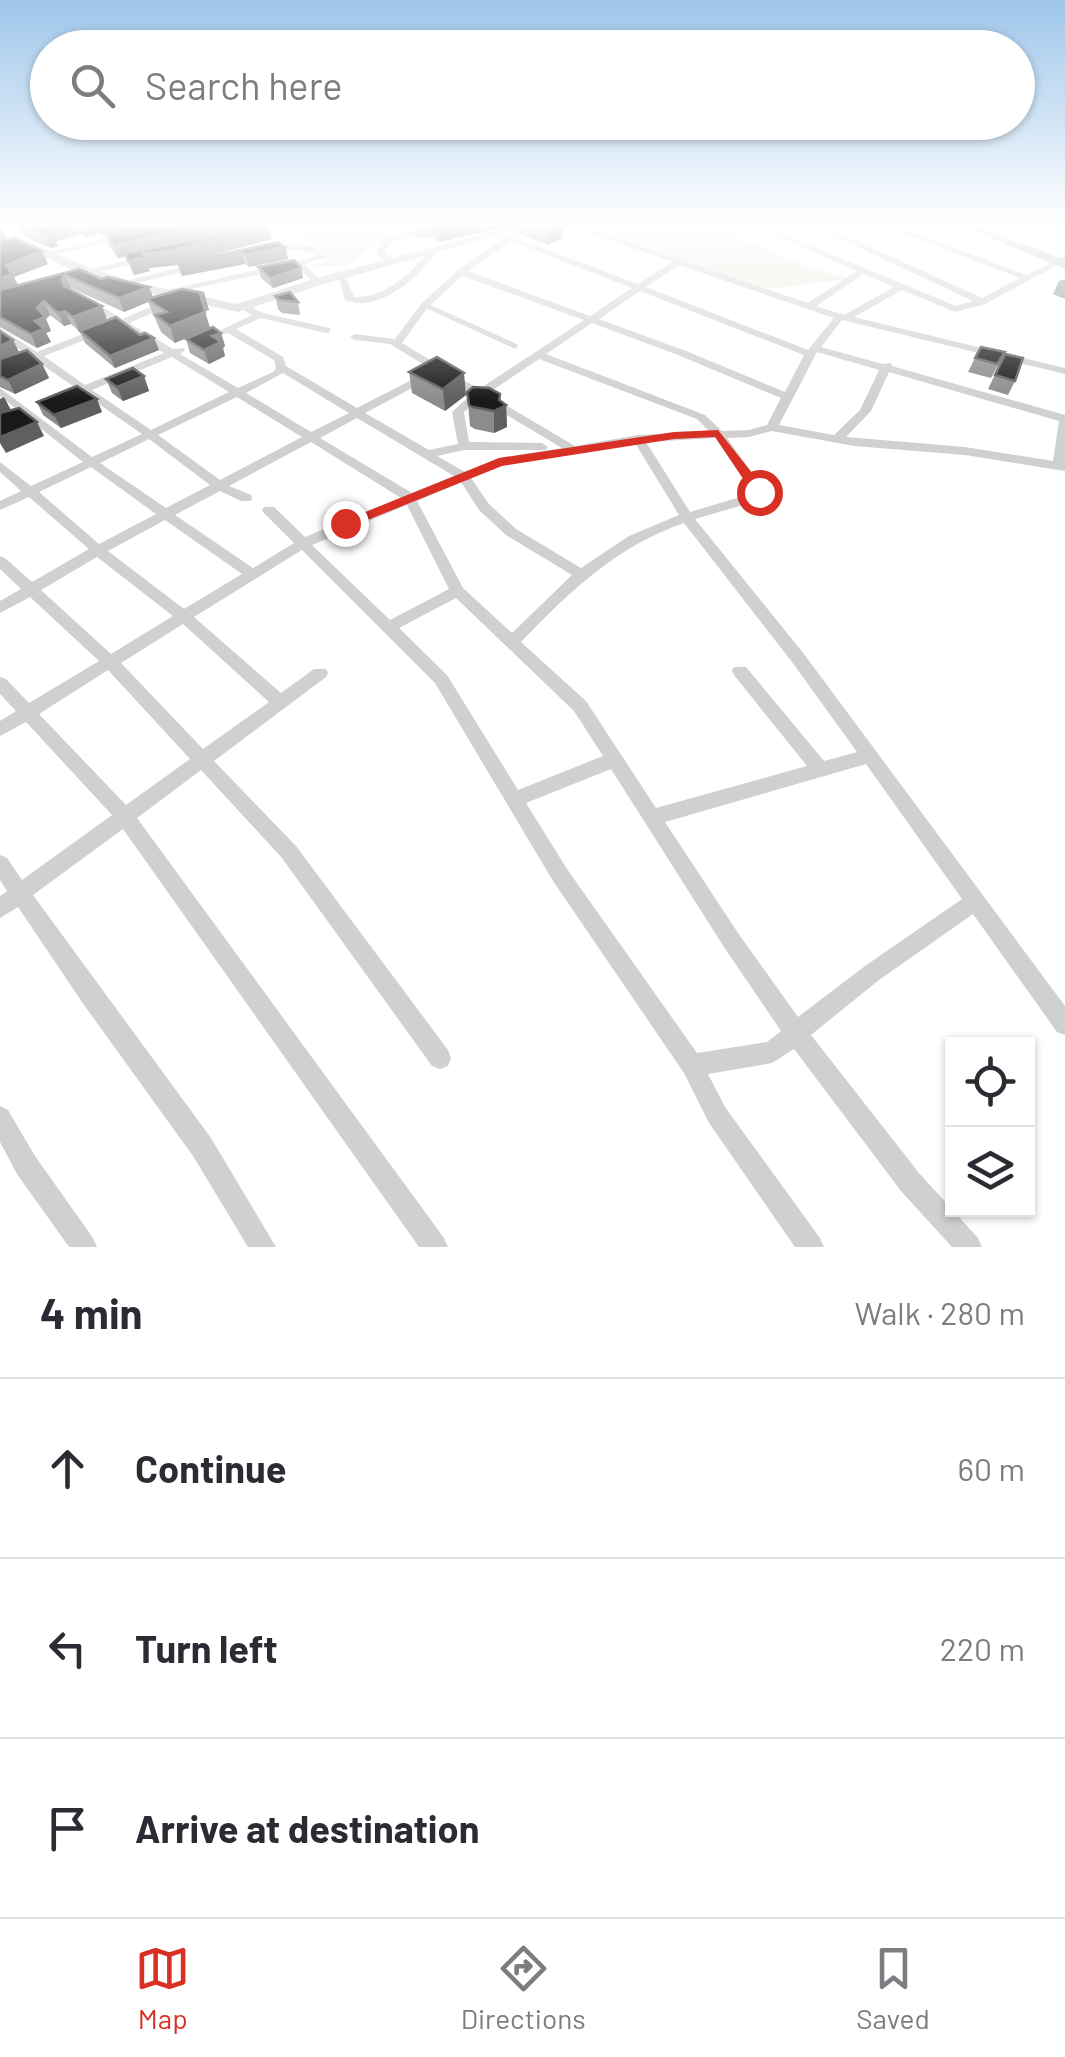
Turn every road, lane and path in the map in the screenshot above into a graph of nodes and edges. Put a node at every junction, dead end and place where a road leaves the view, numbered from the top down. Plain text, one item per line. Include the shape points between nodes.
1 (130, 284) edge
2 (200, 284) edge
3 (311, 284) edge
4 (344, 284) edge
5 (393, 284) edge
6 (449, 284) edge
7 (496, 284) edge
8 (627, 284) edge
9 (646, 284) edge
10 (742, 284) edge
11 (843, 284) edge
12 (895, 284) edge
13 (943, 284) edge
14 (1016, 284) edge
15 (901, 287) junction
16 (639, 289) junction
17 (159, 293) junction
18 (74, 294) edge
19 (178, 298) junction
20 (982, 302) junction
21 (425, 306) junction
22 (245, 307) junction
23 (808, 307) junction
24 (260, 315) junction
25 (843, 318) junction
26 (595, 320) junction
27 (126, 321) junction
28 (229, 330) junction
29 (326, 330) dead end
30 (0, 331) edge
31 (214, 336) edge
32 (355, 337) dead end
33 (394, 343) junction
34 (515, 346) dead end
35 (181, 349) junction
36 (813, 351) junction
37 (540, 355) junction
38 (37, 356) junction
39 (887, 365) junction
40 (281, 368) junction
41 (441, 369) junction
42 (0, 370) edge
43 (1065, 371) edge
44 (85, 389) junction
45 (0, 391) edge
46 (480, 392) junction
47 (240, 393) junction
48 (786, 396) junction
49 (56, 401) edge
50 (42, 407) edge
51 (357, 411) junction
52 (21, 416) junction
53 (1065, 420) edge
54 (772, 428) junction
55 (152, 434) junction
56 (718, 434) junction
57 (313, 435) junction
58 (638, 439) junction
59 (837, 439) junction
60 (464, 446) junction
61 (572, 448) junction
62 (429, 454) junction
63 (91, 462) junction
64 (0, 466) edge
65 (1062, 467) edge
66 (463, 476) junction
67 (219, 486) junction
68 (29, 492) junction
69 (410, 497) junction
70 (246, 498) dead end
71 (0, 506) edge
72 (269, 510) dead end
73 (166, 514) junction
74 (687, 518) junction
75 (304, 542) junction
76 (98, 550) junction
77 (0, 561) edge
78 (250, 573) junction
79 (581, 574) junction
80 (32, 590) junction
81 (458, 591) junction
82 (0, 608) edge
83 (183, 616) junction
84 (389, 626) junction
85 (513, 642) junction
86 (111, 663) junction
87 (740, 671) dead end
88 (320, 673) dead end
89 (0, 683) edge
90 (280, 702) junction
91 (27, 711) junction
92 (0, 729) edge
93 (869, 756) junction
94 (202, 760) junction
95 (614, 760) junction
96 (822, 771) junction
97 (516, 799) junction
98 (126, 818) junction
99 (651, 818) junction
100 (0, 864) edge
101 (21, 893) junction
102 (975, 901) junction
103 (0, 908) edge
104 (1065, 1024) edge
105 (797, 1034) junction
106 (440, 1058) dead end
107 (692, 1066) junction
108 (0, 1118) edge
109 (254, 1243) edge
110 (84, 1247) edge
111 (436, 1247) edge
112 (811, 1247) edge
113 (969, 1247) edge

1 - 17 street
2 - 17 street
3 - 22 street
4 - 5 street via 350,300 364,301
6 - 21 street
7 - 26 street
8 - 16 street
9 - 16 street
10 - 23 street
11 - 23 street
12 - 15 street
13 - 20 street
14 - 20 street
15 - 20 street via 955,309
15 - 25 street
16 - 26 street
16 - 36 street
17 - 19 street
18 - 27 street
19 - 22 street
19 - 27 street
21 - 33 street
21 - 34 lane
22 - 24 street
23 - 25 street
24 - 28 street
24 - 29 street
25 - 36 street
25 - 43 street
26 - 37 street
26 - 48 street
27 - 35 street
27 - 38 street
28 - 31 street
28 - 40 street via 280,360
30 - 38 street
32 - 33 street
33 - 41 street
35 - 44 street
35 - 47 street
36 - 39 street
36 - 48 street
37 - 46 street
37 - 56 street via 696,414
38 - 42 street
38 - 44 street
39 - 53 street
39 - 59 street via 865,411
40 - 47 street
40 - 51 street
41 - 46 street
41 - 51 street
44 - 49 street
44 - 55 street
45 - 52 street
46 - 60 street via 458,412
46 - 61 street
47 - 55 street
47 - 57 street
48 - 54 street
50 - 52 street
51 - 57 street
51 - 62 street
52 - 63 street
53 - 65 street
54 - 56 street
54 - 59 street
55 - 63 street
55 - 67 street
56 - 58 street
56 - 74 street via 758,495
57 - 67 street
57 - 69 street
58 - 61 street
58 - 74 street
59 - 65 street
60 - 61 street
60 - 62 street
61 - 66 street
62 - 66 street
63 - 68 street
63 - 73 street
64 - 68 street
66 - 69 street
66 - 79 street via 511,532
67 - 70 street
67 - 73 street
68 - 71 street
68 - 76 street
69 - 75 street
69 - 81 street
72 - 75 street
73 - 76 street
73 - 78 street
74 - 79 street via 651,530
74 - 93 street
75 - 78 street
75 - 84 street
76 - 80 street
76 - 83 street
77 - 80 street
78 - 83 street
79 - 85 street
80 - 82 street
80 - 86 street
81 - 84 street
81 - 85 street
83 - 86 street
83 - 90 street
84 - 97 street via 442,680
85 - 95 street via 580,706
86 - 91 street
86 - 94 street
87 - 96 street
88 - 90 street
89 - 91 street
90 - 94 street
91 - 92 street
91 - 98 street
93 - 96 street
93 - 102 street
94 - 98 street
94 - 106 street via 289,852
95 - 97 street
95 - 99 street
96 - 99 street
97 - 107 street via 560,875
98 - 101 street
98 - 111 street
99 - 105 street
100 - 101 street
101 - 103 street
101 - 109 street via 202,1147
102 - 104 street
102 - 105 street
105 - 107 street via 772,1052
105 - 113 street via 910,1182
107 - 112 street via 717,1115
108 - 110 street

